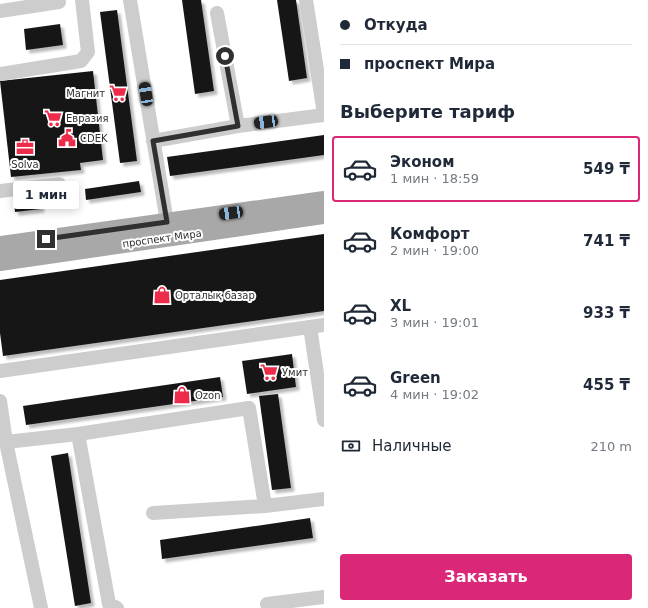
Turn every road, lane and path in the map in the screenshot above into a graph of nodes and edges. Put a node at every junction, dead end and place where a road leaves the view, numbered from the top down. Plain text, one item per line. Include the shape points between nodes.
1 (82, 0) edge
2 (130, 0) edge
3 (306, 0) edge
4 (58, 2) dead end
5 (0, 11) edge
6 (217, 13) dead end
7 (0, 74) edge
8 (324, 114) edge
9 (238, 126) junction
10 (153, 141) junction
11 (59, 184) dead end
12 (0, 191) edge
13 (324, 200) edge
14 (324, 215) edge
15 (167, 222) junction
16 (0, 245) edge
17 (0, 262) edge
18 (324, 325) edge
19 (310, 327) junction
20 (0, 372) edge
21 (323, 400) edge
22 (0, 402) edge
23 (324, 420) edge
24 (78, 434) junction
25 (6, 442) junction
26 (324, 499) edge
27 (265, 506) junction
28 (153, 513) dead end
29 (324, 597) edge
30 (268, 604) dead end
31 (41, 608) edge
32 (117, 608) edge

1 - 7 street via 88,52 81,61
2 - 10 street
3 - 8 street
4 - 5 street
6 - 9 street
8 - 9 street
9 - 10 street
10 - 15 street
11 - 12 street
13 - 15 main road, проспект Мира
14 - 17 main road, проспект Мира
15 - 16 main road, проспект Мира
18 - 19 street
19 - 20 street
19 - 21 street
21 - 23 street
22 - 25 street
24 - 25 street
24 - 27 street via 248,408
24 - 32 street via 109,604
25 - 31 street
26 - 27 street
27 - 28 street
29 - 30 street

